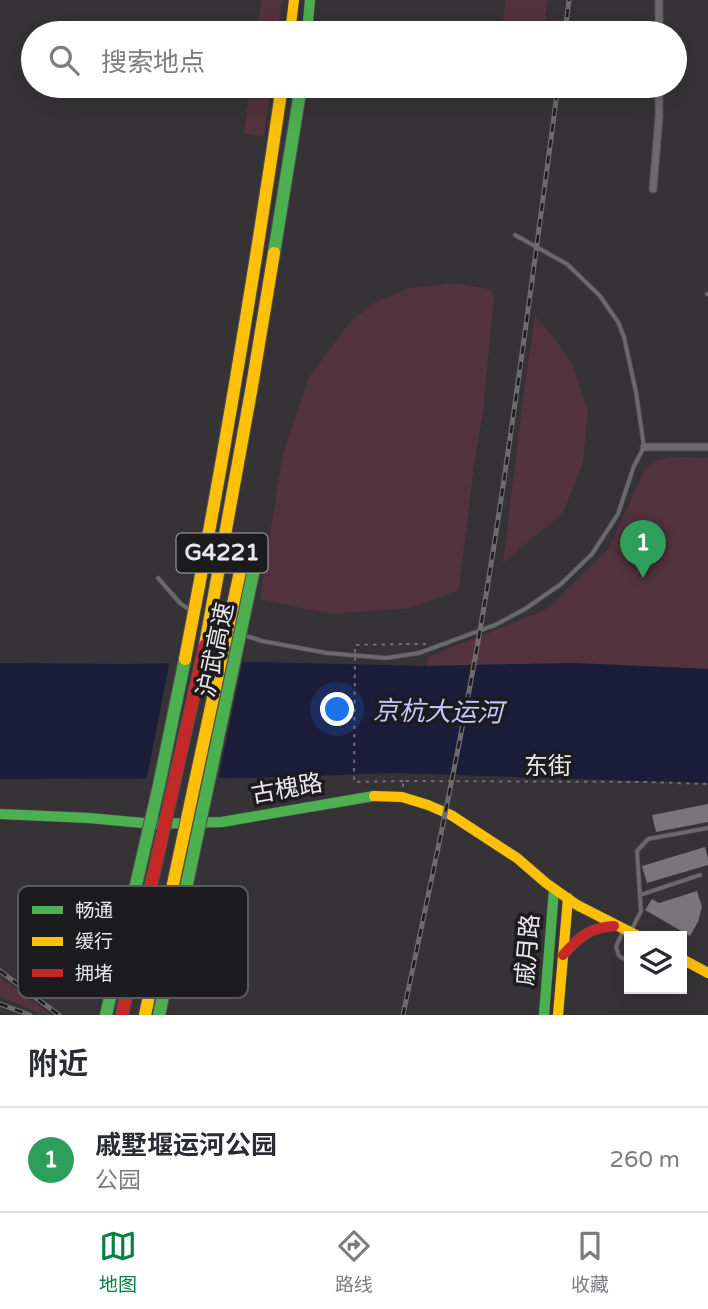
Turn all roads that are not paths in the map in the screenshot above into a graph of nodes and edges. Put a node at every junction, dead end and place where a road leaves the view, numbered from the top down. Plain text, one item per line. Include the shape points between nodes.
1 (294, 0) edge
2 (310, 0) edge
3 (659, 0) edge
4 (291, 21) edge
5 (308, 21) edge
6 (659, 21) edge
7 (280, 98) edge
8 (299, 98) edge
9 (659, 98) edge
10 (653, 189) dead end
11 (515, 235) dead end
12 (644, 447) junction
13 (708, 447) edge
14 (158, 578) dead end
15 (199, 615) dead end
16 (208, 621) dead end
17 (0, 814) edge
18 (708, 828) edge
19 (700, 875) dead end
20 (136, 886) edge
21 (150, 886) edge
22 (173, 886) edge
23 (186, 886) edge
24 (554, 889) junction
25 (639, 895) junction
26 (568, 898) junction
27 (628, 931) edge
28 (624, 936) edge
29 (563, 955) junction
30 (624, 959) edge
31 (687, 962) edge
32 (708, 973) edge
33 (544, 1015) edge
34 (558, 1015) edge

1 - 4 main road
2 - 5 main road
3 - 6 street
7 - 20 main road, 沪武高速 / G4221, bridge via 236,382 189,640
8 - 21 main road, 沪武高速 / G4221, bridge via 211,617
9 - 10 street
11 - 12 lane via 567,264 618,321
12 - 13 street
12 - 16 lane via 618,514 592,554 561,584 495,625 419,653 386,658 327,653 262,640
14 - 15 lane via 180,603
17 - 24 main road, 古槐路 via 154,824 222,822 377,796 402,797 451,815 517,858
18 - 25 lane via 649,839 637,851
19 - 25 lane
22 - 23 main road, 沪武高速 / G4221, bridge via 241,567 251,553 254,569
24 - 26 main road, 古槐路
24 - 33 main road, 戚月路
25 - 27 lane via 640,911
26 - 27 main road, 古槐路
26 - 29 main road, 戚月路
27 - 29 main road via 602,926 590,930
28 - 30 lane via 616,947
29 - 34 main road, 戚月路
31 - 32 main road

